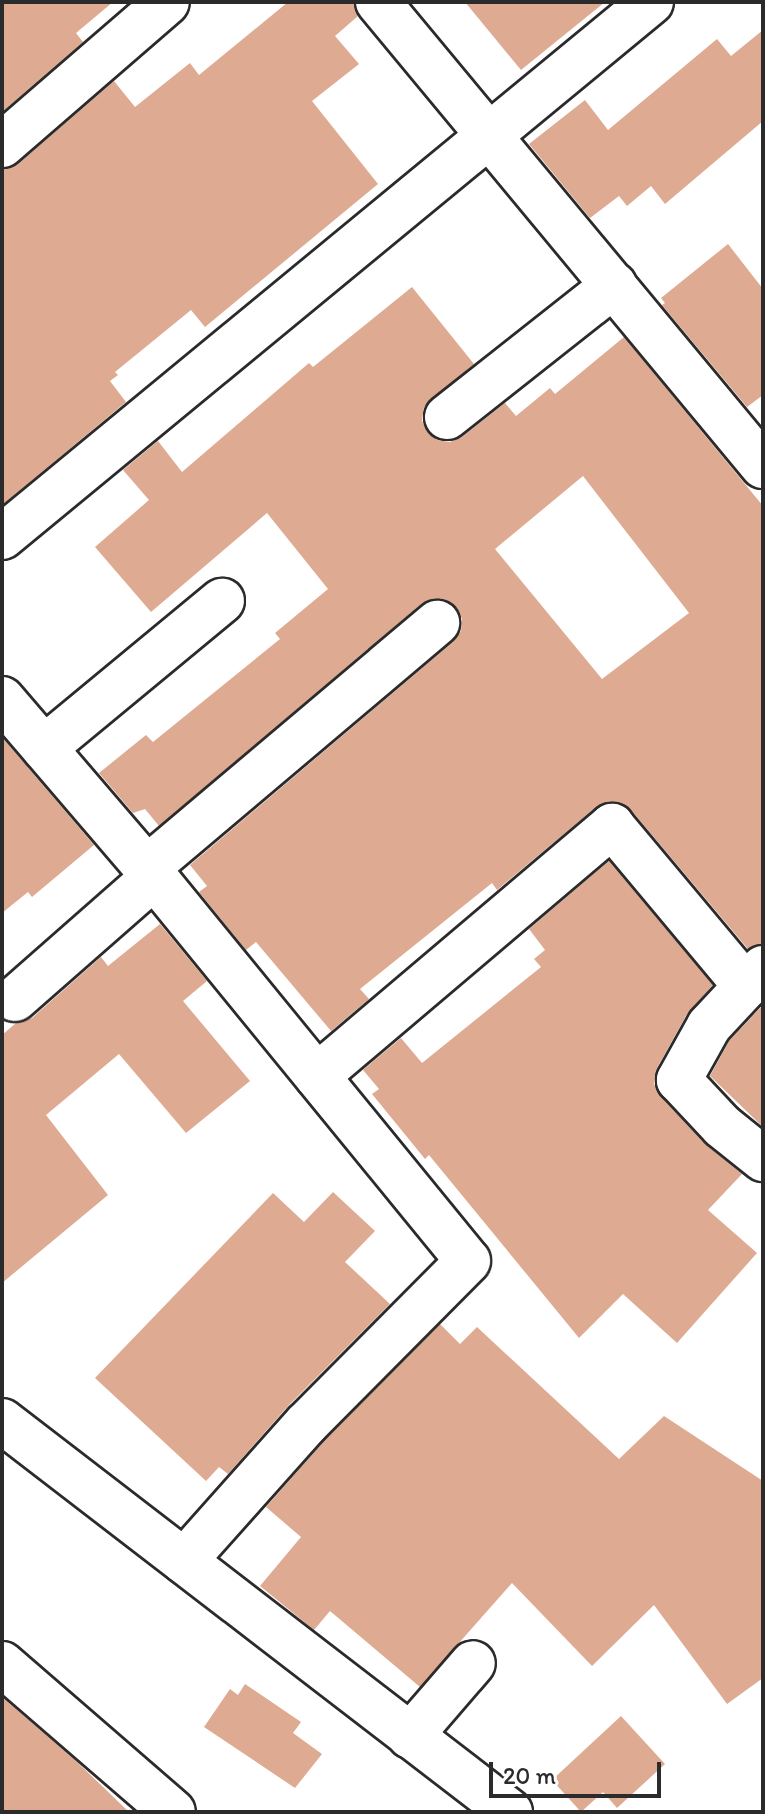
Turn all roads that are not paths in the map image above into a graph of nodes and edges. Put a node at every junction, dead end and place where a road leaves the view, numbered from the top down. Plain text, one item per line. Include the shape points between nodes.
1 (167, 2) edge
2 (378, 2) edge
3 (651, 2) edge
4 (490, 136) junction
5 (2, 145) edge
6 (614, 285) junction
7 (447, 417) dead end
8 (763, 466) edge
9 (2, 537) edge
10 (222, 601) dead end
11 (437, 623) dead end
12 (2, 699) edge
13 (44, 748) junction
14 (150, 873) junction
15 (754, 977) edge
16 (15, 999) dead end
17 (317, 1076) junction
18 (763, 1159) edge
19 (2, 1421) edge
20 (184, 1561) junction
21 (473, 1663) dead end
22 (2, 1664) edge
23 (410, 1736) junction
24 (173, 1812) edge
25 (510, 1812) edge

1 - 5 street
2 - 4 street
3 - 4 street
4 - 6 street
4 - 9 street
6 - 7 street
6 - 8 street
10 - 13 street
11 - 14 street
12 - 13 street
13 - 14 street
14 - 16 street
14 - 17 street
15 - 17 street via 612,826
15 - 18 street via 709,1026 679,1080 722,1126
17 - 20 street via 468,1261 307,1423
19 - 20 street
20 - 23 street
21 - 23 street
22 - 24 street
23 - 25 street

